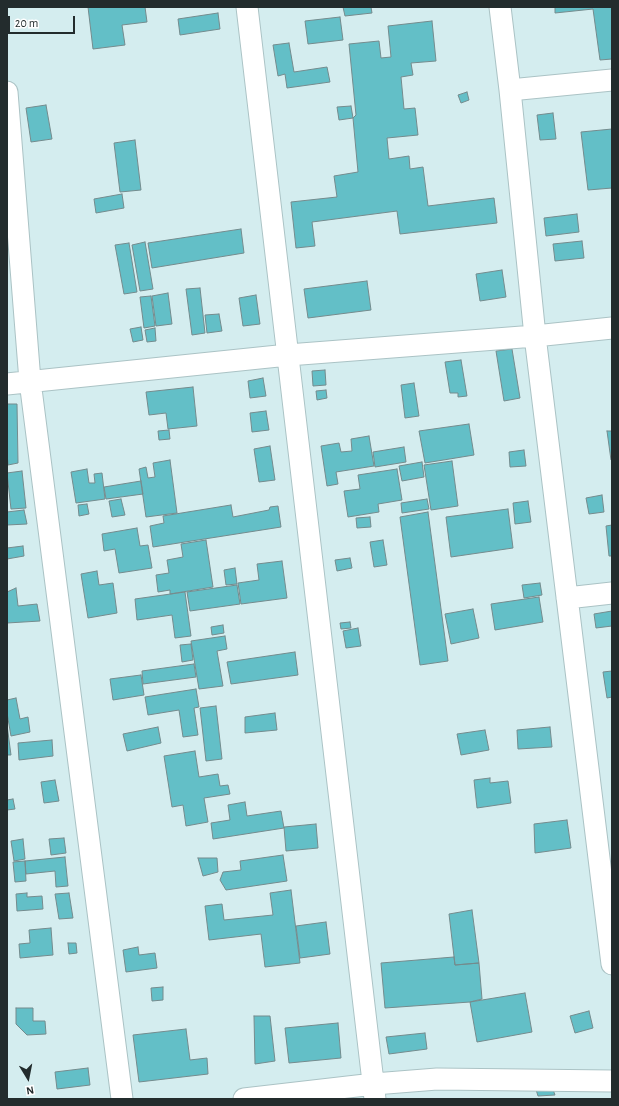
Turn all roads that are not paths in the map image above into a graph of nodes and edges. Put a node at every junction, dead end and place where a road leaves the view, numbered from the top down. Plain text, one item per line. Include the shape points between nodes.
1 (247, 7) edge
2 (500, 7) edge
3 (612, 80) edge
4 (510, 90) junction
5 (7, 92) edge
6 (612, 328) edge
7 (535, 336) junction
8 (288, 355) junction
9 (30, 382) junction
10 (7, 384) edge
11 (612, 593) edge
12 (567, 598) junction
13 (604, 837) edge
14 (612, 964) edge
15 (612, 1081) edge
16 (375, 1092) edge
17 (122, 1099) edge
18 (244, 1099) edge

1 - 8 street
2 - 4 street
3 - 4 street
4 - 7 street
5 - 9 street
6 - 7 street
7 - 8 street
7 - 12 street
8 - 9 street
8 - 16 street
9 - 10 street
9 - 17 street
11 - 12 street
12 - 13 street
13 - 14 street
15 - 16 street via 437,1079
16 - 18 street

